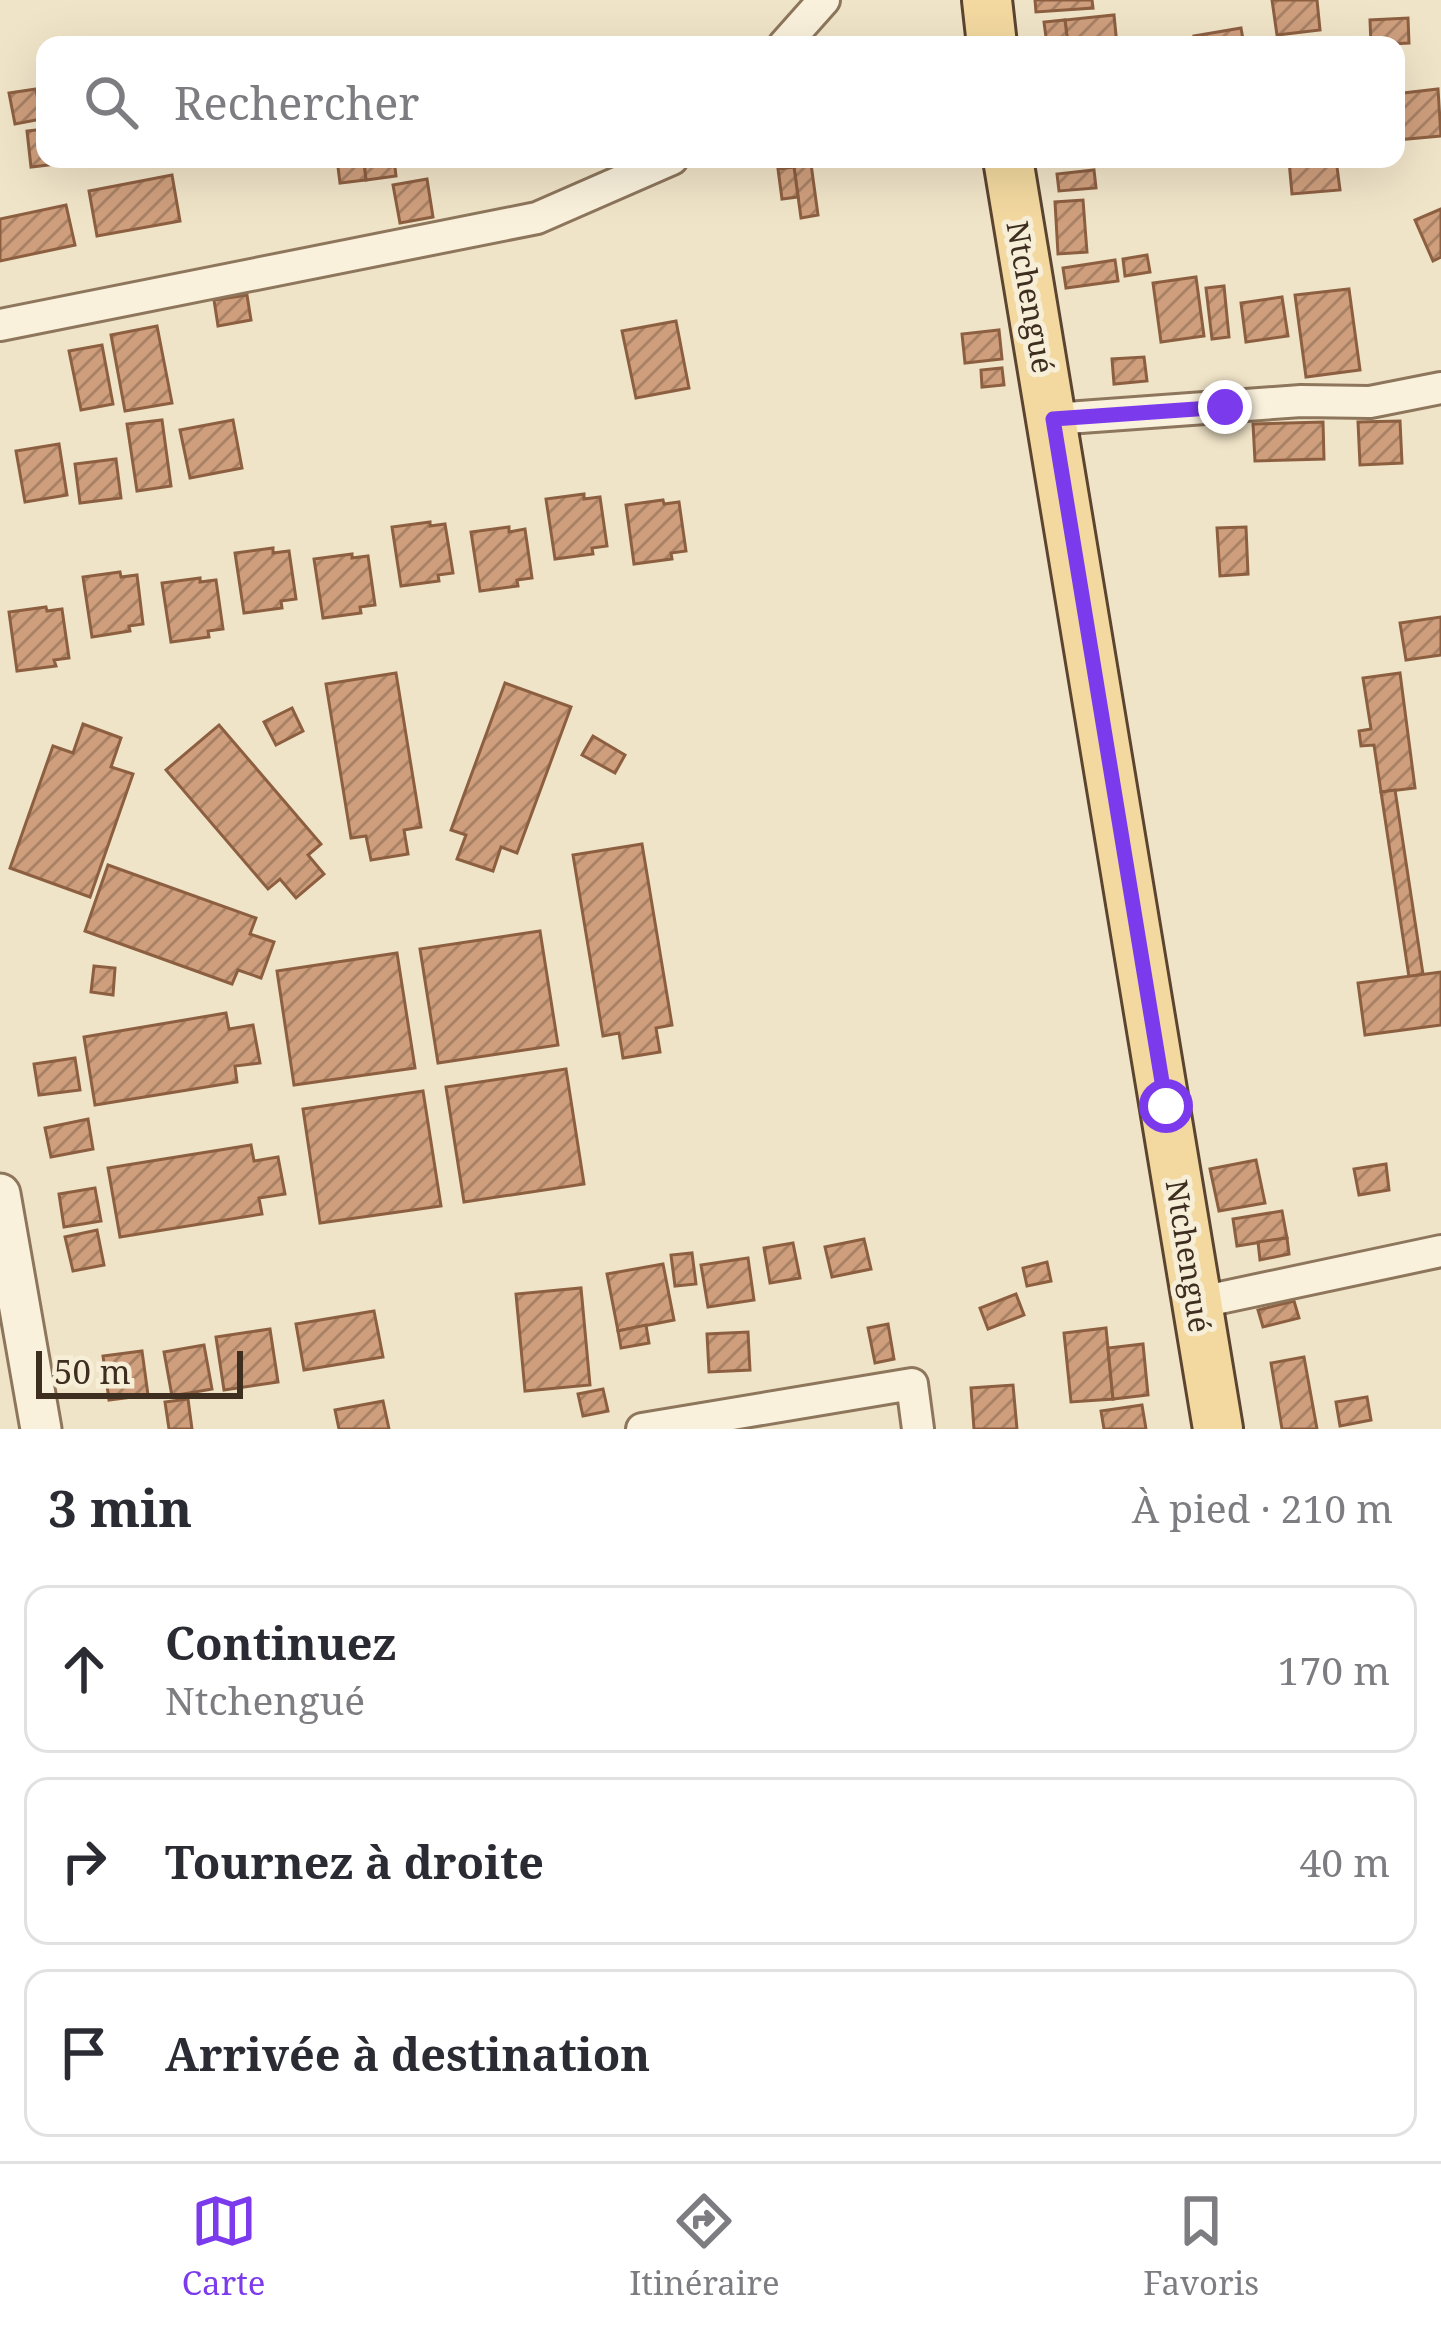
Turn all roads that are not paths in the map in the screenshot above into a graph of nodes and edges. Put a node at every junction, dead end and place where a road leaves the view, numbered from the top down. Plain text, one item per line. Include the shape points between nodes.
1 (824, 0) edge
2 (987, 0) edge
3 (792, 36) edge
4 (991, 36) edge
5 (651, 168) edge
6 (1010, 168) edge
7 (0, 326) edge
8 (1441, 388) edge
9 (1053, 419) junction
10 (0, 1194) edge
11 (1441, 1250) edge
12 (1196, 1303) junction
13 (650, 1428) edge
14 (41, 1429) edge
15 (918, 1429) edge
16 (1218, 1429) edge

1 - 3 street
2 - 4 main road
5 - 7 street via 537,218
6 - 9 main road, Ntchengué
8 - 9 street via 1370,402
9 - 12 main road, Ntchengué
10 - 14 street
11 - 12 street
12 - 16 main road, Ntchengué
13 - 15 street via 911,1384

